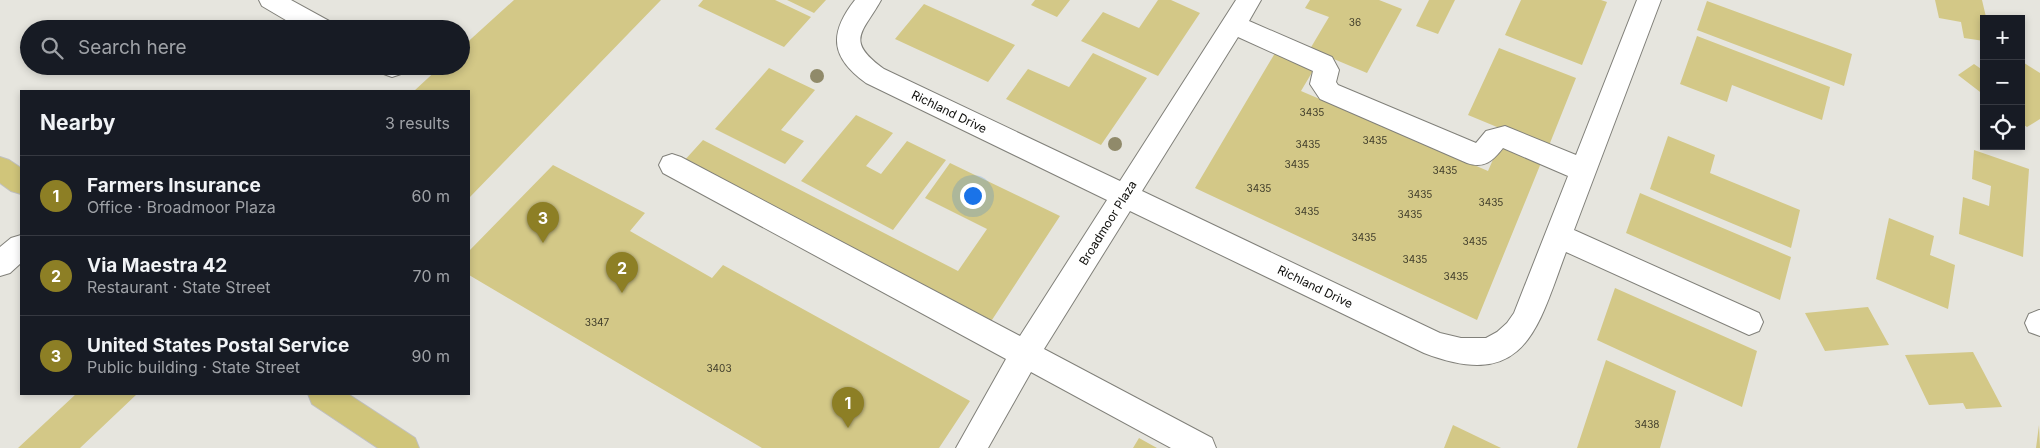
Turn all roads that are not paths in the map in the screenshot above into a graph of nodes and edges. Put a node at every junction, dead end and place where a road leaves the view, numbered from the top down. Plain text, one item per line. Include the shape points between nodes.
1 (271, 0) edge
2 (869, 0) edge
3 (1249, 0) edge
4 (1650, 0) edge
5 (306, 20) edge
6 (1234, 24) junction
7 (672, 165) dead end
8 (0, 168) edge
9 (1583, 170) junction
10 (20, 182) edge
11 (1125, 196) junction
12 (1558, 236) junction
13 (20, 248) edge
14 (0, 264) edge
15 (1749, 322) dead end
16 (1025, 354) junction
17 (324, 395) edge
18 (404, 448) edge
19 (971, 448) edge
20 (1201, 448) edge

1 - 5 street
2 - 11 street, Richland Drive via 851,23 848,35 849,47 862,68
3 - 6 street, Broadmoor Plaza
4 - 9 street, Richland Drive
6 - 9 street via 1323,64 1326,70 1323,84 1329,92 1476,154 1487,152 1494,138 1499,136
6 - 11 street, Broadmoor Plaza
7 - 16 street
8 - 10 main road
9 - 12 street, Richland Drive
11 - 12 street, Richland Drive via 1434,344 1472,352 1490,351 1518,334
11 - 16 street, Broadmoor Plaza
12 - 15 street
13 - 14 street
16 - 19 street, Broadmoor Plaza
16 - 20 street
17 - 18 main road

